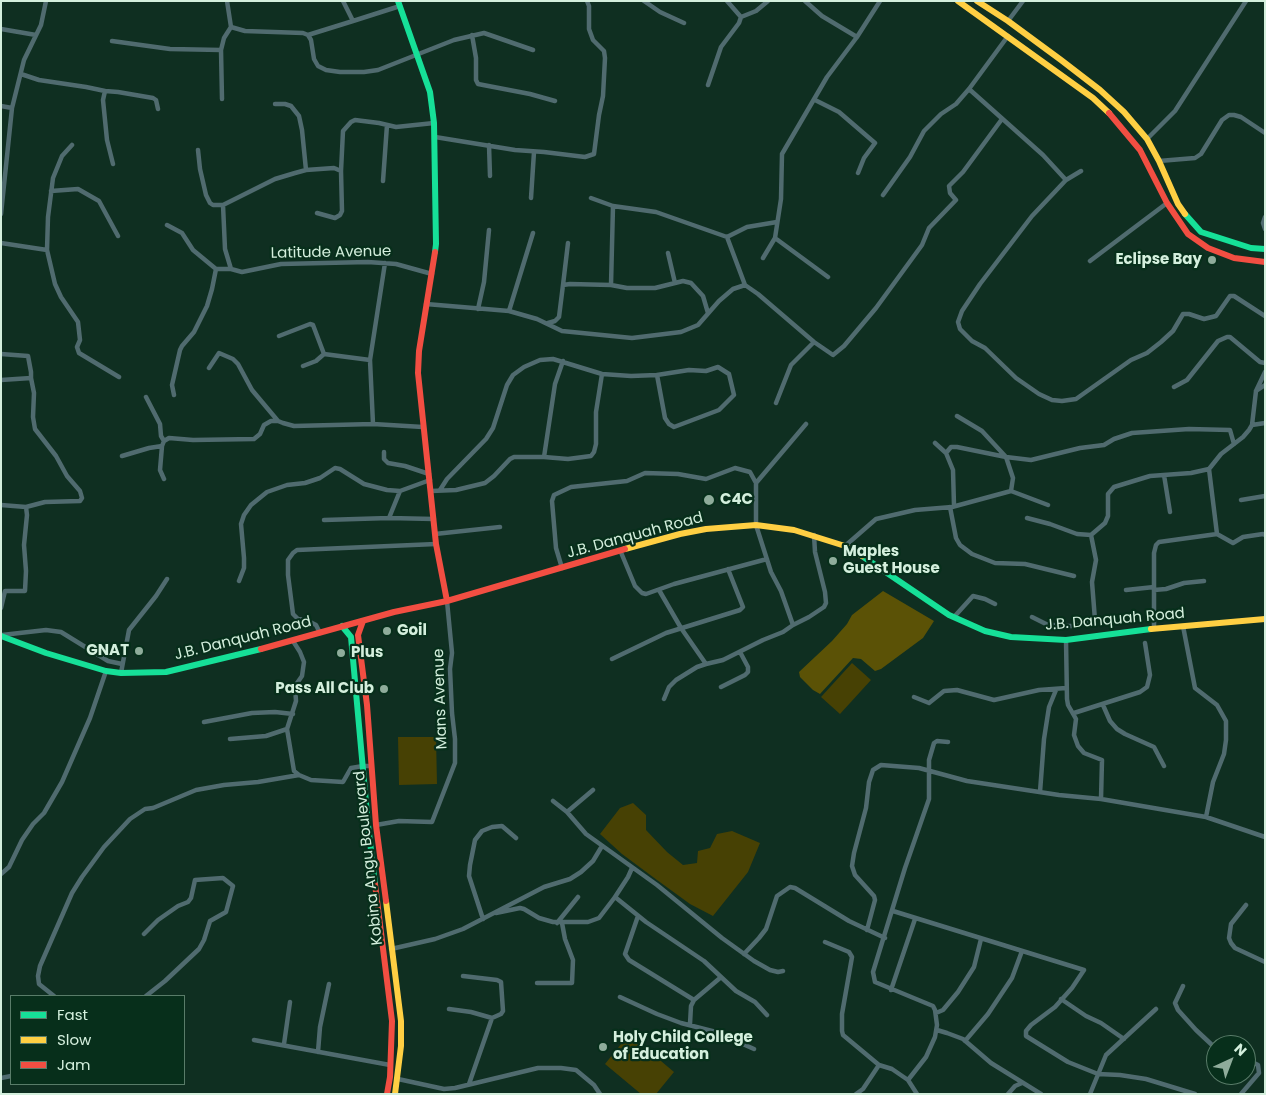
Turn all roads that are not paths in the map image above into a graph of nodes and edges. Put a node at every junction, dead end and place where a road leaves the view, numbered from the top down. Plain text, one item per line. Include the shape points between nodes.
1 (46, 1) edge
2 (227, 1) edge
3 (343, 1) edge
4 (587, 1) edge
5 (644, 1) edge
6 (727, 1) edge
7 (768, 1) edge
8 (805, 1) edge
9 (880, 1) edge
10 (958, 1) edge
11 (977, 1) edge
12 (1023, 1) edge
13 (1246, 1) edge
14 (399, 4) edge
15 (741, 17) junction
16 (353, 21) junction
17 (1008, 21) junction
18 (684, 23) dead end
19 (231, 28) junction
20 (1, 29) edge
21 (36, 35) junction
22 (308, 35) junction
23 (472, 35) junction
24 (1008, 36) junction
25 (857, 37) junction
26 (112, 41) dead end
27 (221, 50) junction
28 (532, 50) dead end
29 (417, 54) junction
30 (21, 74) junction
31 (708, 85) dead end
32 (969, 89) junction
33 (105, 92) junction
34 (222, 99) dead end
35 (815, 100) junction
36 (555, 101) dead end
37 (276, 104) dead end
38 (1, 106) edge
39 (12, 108) junction
40 (158, 110) dead end
41 (1002, 119) junction
42 (434, 123) junction
43 (387, 125) junction
44 (1265, 133) edge
45 (435, 137) junction
46 (1147, 140) junction
47 (489, 145) junction
48 (72, 146) dead end
49 (198, 150) dead end
50 (534, 152) junction
51 (1159, 161) junction
52 (113, 164) dead end
53 (306, 170) junction
54 (341, 171) junction
55 (1081, 171) dead end
56 (858, 173) dead end
57 (490, 176) dead end
58 (1066, 180) junction
59 (383, 181) dead end
60 (51, 191) junction
61 (883, 195) dead end
62 (531, 198) dead end
63 (591, 198) dead end
64 (2, 199) edge
65 (1167, 203) junction
66 (223, 206) junction
67 (613, 206) junction
68 (317, 213) dead end
69 (1, 214) edge
70 (1265, 217) edge
71 (777, 222) junction
72 (166, 225) dead end
73 (1265, 229) edge
74 (489, 230) dead end
75 (534, 233) dead end
76 (118, 236) dead end
77 (727, 237) junction
78 (775, 238) junction
79 (1, 242) edge
80 (568, 243) dead end
81 (1265, 249) edge
82 (48, 250) junction
83 (668, 254) dead end
84 (763, 258) dead end
85 (1090, 260) dead end
86 (1265, 262) edge
87 (386, 263) junction
88 (216, 269) junction
89 (231, 269) junction
90 (432, 274) junction
91 (828, 277) dead end
92 (675, 283) junction
93 (610, 285) junction
94 (745, 285) junction
95 (563, 286) junction
96 (426, 304) junction
97 (478, 308) junction
98 (509, 311) junction
99 (708, 313) junction
100 (1265, 316) edge
101 (548, 323) junction
102 (279, 336) dead end
103 (814, 342) junction
104 (1, 354) edge
105 (324, 354) junction
106 (370, 360) junction
107 (563, 361) junction
108 (1265, 362) edge
109 (303, 366) dead end
110 (209, 368) dead end
111 (1265, 372) edge
112 (602, 374) junction
113 (658, 374) junction
114 (118, 377) dead end
115 (31, 378) junction
116 (1, 380) edge
117 (1265, 385) edge
118 (1174, 387) dead end
119 (1256, 391) junction
120 (174, 395) dead end
121 (146, 397) dead end
122 (776, 403) dead end
123 (957, 416) dead end
124 (278, 421) junction
125 (1265, 423) edge
126 (373, 424) junction
127 (806, 424) dead end
128 (1252, 425) junction
129 (423, 427) junction
130 (164, 441) junction
131 (936, 443) dead end
132 (1234, 444) junction
133 (162, 446) junction
134 (384, 452) dead end
135 (946, 453) junction
136 (122, 456) dead end
137 (544, 457) junction
138 (1006, 457) junction
139 (1209, 469) junction
140 (1164, 475) junction
141 (429, 477) junction
142 (164, 479) dead end
143 (756, 483) junction
144 (440, 490) junction
145 (400, 491) junction
146 (431, 491) junction
147 (1011, 491) junction
148 (1265, 496) edge
149 (1241, 500) dead end
150 (1, 505) edge
151 (1048, 505) dead end
152 (952, 506) junction
153 (26, 507) junction
154 (1170, 512) dead end
155 (389, 518) junction
156 (1027, 518) dead end
157 (434, 519) junction
158 (324, 520) dead end
159 (756, 525) junction
160 (500, 527) dead end
161 (436, 534) junction
162 (1217, 534) junction
163 (814, 535) junction
164 (1092, 535) junction
165 (1265, 535) edge
166 (436, 544) junction
167 (845, 546) junction
168 (620, 550) junction
169 (767, 559) junction
170 (562, 568) junction
171 (728, 569) junction
172 (1074, 576) dead end
173 (167, 579) dead end
174 (239, 581) dead end
175 (1204, 581) dead end
176 (1154, 589) junction
177 (659, 590) junction
178 (1126, 590) dead end
179 (447, 601) junction
180 (996, 604) dead end
181 (1, 608) edge
182 (1032, 617) dead end
183 (954, 618) junction
184 (1265, 619) edge
185 (363, 621) junction
186 (793, 625) junction
187 (342, 626) junction
188 (1077, 626) junction
189 (1183, 626) junction
190 (681, 628) junction
191 (1154, 629) junction
192 (320, 633) junction
193 (358, 635) junction
194 (1, 636) edge
195 (351, 637) junction
196 (1078, 639) junction
197 (1066, 640) junction
198 (293, 642) junction
199 (1145, 643) dead end
200 (740, 652) junction
201 (612, 659) dead end
202 (122, 664) junction
203 (706, 664) junction
204 (106, 671) junction
205 (121, 673) junction
206 (721, 687) dead end
207 (1066, 688) junction
208 (1056, 690) junction
209 (914, 697) dead end
210 (664, 700) dead end
211 (1103, 705) junction
212 (293, 714) junction
213 (1074, 714) junction
214 (204, 722) dead end
215 (287, 729) junction
216 (230, 739) dead end
217 (948, 742) dead end
218 (363, 766) junction
219 (371, 766) junction
220 (1164, 766) dead end
221 (930, 770) junction
222 (299, 775) junction
223 (593, 790) dead end
224 (1040, 792) junction
225 (1101, 798) junction
226 (553, 801) dead end
227 (567, 812) junction
228 (1206, 817) junction
229 (376, 825) junction
230 (516, 838) dead end
231 (1265, 838) edge
232 (602, 846) junction
233 (632, 868) junction
234 (1, 874) edge
235 (578, 897) dead end
236 (616, 897) junction
237 (1246, 905) dead end
238 (893, 911) junction
239 (493, 914) junction
240 (638, 916) junction
241 (483, 919) junction
242 (915, 919) junction
243 (560, 923) junction
244 (867, 930) junction
245 (144, 934) dead end
246 (885, 938) junction
247 (981, 938) junction
248 (825, 942) dead end
249 (391, 949) junction
250 (384, 950) junction
251 (1022, 951) junction
252 (744, 954) junction
253 (1265, 962) edge
254 (784, 971) dead end
255 (463, 976) dead end
256 (720, 978) junction
257 (538, 983) dead end
258 (329, 984) dead end
259 (1183, 986) dead end
260 (891, 990) junction
261 (53, 995) edge
262 (147, 995) edge
263 (620, 997) dead end
264 (1061, 999) junction
265 (694, 1000) junction
266 (290, 1002) dead end
267 (449, 1009) dead end
268 (1156, 1009) dead end
269 (936, 1013) junction
270 (767, 1015) dead end
271 (492, 1018) junction
272 (690, 1024) junction
273 (937, 1030) junction
274 (1124, 1039) junction
275 (254, 1040) dead end
276 (1206, 1040) edge
277 (965, 1041) junction
278 (284, 1044) junction
279 (754, 1049) dead end
280 (318, 1052) junction
281 (1256, 1064) edge
282 (390, 1065) junction
283 (879, 1065) junction
284 (1258, 1073) junction
285 (1098, 1074) junction
286 (1265, 1075) edge
287 (398, 1079) junction
288 (908, 1080) junction
289 (1022, 1083) junction
290 (469, 1084) junction
291 (387, 1094) edge
292 (395, 1094) edge
293 (600, 1094) edge
294 (856, 1094) edge
295 (917, 1094) edge
296 (1008, 1094) edge
297 (1041, 1094) edge
298 (1090, 1094) edge
299 (1195, 1094) edge
300 (1241, 1094) edge

1 - 21 street
2 - 19 street
3 - 16 street
4 - 50 street via 593,40 604,51 605,58 594,154 585,157
5 - 18 street
6 - 15 street
7 - 15 street
8 - 25 street via 822,16
9 - 25 street
10 - 24 main road
11 - 17 main road
12 - 17 street
13 - 46 street via 1176,111
14 - 16 street
14 - 29 main road
15 - 31 street via 721,47
16 - 22 street
17 - 46 main road via 1100,90
19 - 22 street
19 - 27 street
20 - 21 street
21 - 30 street
22 - 29 street via 314,59 326,70 378,70
23 - 28 street via 494,36
23 - 29 street
23 - 36 street via 478,84
24 - 32 street
24 - 65 main road via 1115,118 1140,150
25 - 35 street via 827,77
26 - 27 street via 178,50
27 - 34 street
29 - 42 main road via 430,92
30 - 33 street
30 - 39 street
32 - 41 street
32 - 61 street via 924,131
33 - 40 street via 153,98
33 - 52 street via 107,140
35 - 56 street via 839,112 875,143
35 - 71 street via 782,154
37 - 53 street via 291,106 299,116
38 - 39 street
39 - 64 street
41 - 58 street
41 - 103 street via 949,186 956,200 929,228 922,245 844,346 833,355
42 - 43 street
42 - 45 main road
43 - 54 street via 355,120 346,125
43 - 59 street
44 - 51 street via 1241,117 1229,115 1195,158
45 - 47 street
45 - 90 main road via 436,244
46 - 51 main road
47 - 50 street
47 - 57 street
48 - 60 street via 57,166
49 - 66 street via 210,204
50 - 62 street
51 - 81 main road via 1178,204 1201,232 1251,248
53 - 54 street via 334,168
53 - 66 street via 275,179
54 - 68 street via 340,215 335,218
55 - 58 street
58 - 100 street via 1032,216 980,284 958,322 960,329 972,341 985,348 1038,394 1052,400 1076,399 1131,360 1147,354 1173,331 1183,314 1204,319 1216,316 1230,296
60 - 76 street via 78,189 99,201
60 - 82 street
63 - 67 street
64 - 69 street
65 - 85 street
65 - 86 main road via 1188,234 1208,248 1234,258
66 - 89 street via 225,249
67 - 77 street via 656,212
67 - 93 street
70 - 73 street
71 - 77 street via 748,227
71 - 78 street
72 - 88 street via 182,233 193,250
74 - 97 street
75 - 98 street
77 - 94 street
78 - 84 street
78 - 91 street
79 - 82 street
80 - 95 street
82 - 114 street via 55,284 78,322 80,354
83 - 92 street
87 - 89 street, Latitude Avenue via 281,264 242,272
87 - 90 street, Latitude Avenue
87 - 106 street
88 - 89 street, Latitude Avenue
88 - 120 street via 207,306 194,332 180,350 172,385
90 - 96 main road
92 - 93 street via 655,288
92 - 99 street via 691,283 703,296
93 - 95 street
94 - 99 street via 733,289
94 - 103 street
95 - 101 street via 559,317
96 - 97 street
96 - 129 main road via 419,359
97 - 98 street
98 - 101 street
99 - 101 street via 698,325 681,332 632,338 562,331
102 - 105 street via 313,324
103 - 122 street via 791,364
104 - 115 street via 28,356
105 - 106 street
105 - 109 street
106 - 126 street
107 - 112 street
107 - 137 street via 555,384
107 - 144 street via 540,360 513,375 490,433
108 - 118 street via 1260,362 1226,337 1218,340 1187,380
110 - 124 street via 219,354 233,359 252,390
111 - 119 street
112 - 113 street
112 - 137 street via 594,452 591,456 576,459
113 - 113 street via 706,371 718,367 729,374 734,395 719,410 674,427 665,418
115 - 116 street
115 - 153 street via 35,429 82,498 80,501 45,502
117 - 119 street
119 - 128 street
121 - 130 street via 160,424
123 - 138 street via 982,431
124 - 126 street via 294,426
124 - 130 street via 264,425 254,439 169,438
125 - 128 street
126 - 129 street
127 - 143 street
128 - 132 street
129 - 141 main road
130 - 133 street
131 - 135 street
132 - 138 street via 1230,430 1164,430 1132,433 1104,445 1031,460
132 - 139 street
133 - 136 street
133 - 142 street via 160,470
134 - 141 street via 388,463 405,466
135 - 138 street via 957,446
135 - 152 street via 955,475
137 - 144 street via 514,457 485,483
138 - 147 street via 1013,478
139 - 140 street via 1191,474
139 - 162 street
140 - 154 street
140 - 164 street via 1150,476 1110,490 1108,516
141 - 145 street
141 - 146 main road
143 - 159 street
143 - 170 street via 750,472 735,468 706,479 645,473 627,481 571,487 554,495 552,501 556,548
144 - 146 street
145 - 155 street
145 - 174 street via 371,486 334,468 305,484 287,485 267,492 244,514 241,524 244,568
146 - 157 main road
147 - 151 street
147 - 152 street
148 - 149 street
150 - 153 street
152 - 167 street via 876,519
152 - 172 street via 956,538 972,554 995,563 1025,564
153 - 181 street via 25,591 5,591
155 - 157 street
155 - 158 street
156 - 164 street via 1077,534
157 - 161 main road
159 - 163 main road, J.B. Danquah Road
159 - 168 main road, J.B. Danquah Road via 706,529
159 - 169 street
160 - 161 street
161 - 166 main road
162 - 165 street via 1234,543 1243,537
162 - 176 street via 1159,542 1154,548
163 - 167 main road, J.B. Danquah Road
163 - 186 street via 814,552 826,603 819,612
164 - 188 street via 1096,560 1092,582 1094,620
166 - 179 main road
166 - 192 street via 297,550 293,553 288,560 293,614 298,619 316,624
167 - 183 main road, J.B. Danquah Road via 877,564
168 - 170 main road, J.B. Danquah Road
168 - 177 street via 638,591 646,594
169 - 171 street
169 - 186 street
170 - 179 main road, J.B. Danquah Road
171 - 177 street
171 - 190 street via 743,607
173 - 202 street via 129,630
175 - 176 street
176 - 178 street
176 - 191 street
177 - 190 street
179 - 185 main road, J.B. Danquah Road
179 - 229 street, Mans Avenue via 455,763 432,822 400,821
180 - 183 street via 973,596
182 - 188 street via 1046,624
183 - 197 main road, J.B. Danquah Road via 1011,637
184 - 189 main road, J.B. Danquah Road
185 - 187 main road, J.B. Danquah Road
185 - 193 main road, Kobina Angu Boulevard
186 - 200 street
187 - 192 main road, J.B. Danquah Road
187 - 195 main road
188 - 196 street
189 - 191 main road, J.B. Danquah Road
189 - 228 street via 1195,688 1216,705 1226,721 1224,754 1213,782
190 - 201 street
190 - 203 street
191 - 196 main road, J.B. Danquah Road
192 - 198 main road, J.B. Danquah Road
193 - 195 main road
193 - 219 main road, Kobina Angu Boulevard
194 - 202 street via 46,630 61,632 108,661
194 - 204 main road, J.B. Danquah Road
195 - 218 main road, Kobina Angu Boulevard
196 - 197 main road, J.B. Danquah Road
197 - 207 street
198 - 205 main road, J.B. Danquah Road via 166,672
198 - 212 street via 304,662 302,676 295,686
199 - 211 street via 1150,675 1147,687
200 - 203 street
200 - 206 street via 748,672
202 - 205 street
203 - 210 street via 676,680
204 - 205 main road, J.B. Danquah Road
204 - 234 street via 62,782 44,813 22,840 9,867
207 - 208 street
207 - 213 street via 1068,705
208 - 209 street via 1039,690 994,700 957,690 944,691 929,703
208 - 224 street via 1046,723
211 - 213 street
211 - 220 street via 1112,724 1125,734 1151,745
212 - 214 street via 252,713
212 - 215 street
213 - 225 street via 1074,735 1078,746 1084,753 1102,760
215 - 216 street via 266,736
215 - 222 street via 292,767
217 - 221 street via 934,743
218 - 219 street
218 - 222 street via 351,768 343,782 311,780
218 - 250 main road, Kobina Angu Boulevard
219 - 229 main road, Kobina Angu Boulevard
221 - 224 street via 967,781
221 - 238 street via 929,799
221 - 244 street via 881,765 873,770 852,866 855,875 875,900
222 - 261 street via 196,790 145,809 130,819 104,847 72,893 38,976 39,984
223 - 227 street
224 - 225 street
225 - 228 street
226 - 227 street
227 - 232 street via 586,834
228 - 231 street
229 - 249 main road, Kobina Angu Boulevard
230 - 241 street via 502,826 482,831 476,840 469,876
232 - 233 street
232 - 239 street via 593,861 570,879 544,887
233 - 236 street
233 - 252 street
235 - 243 street
236 - 240 street
236 - 243 street via 599,918 588,922
237 - 253 street via 1231,924 1229,938 1235,948
238 - 242 street
238 - 246 street
239 - 241 street
239 - 243 street via 520,908 538,918
240 - 256 street via 704,961
240 - 265 street via 625,954 629,960
241 - 249 street via 435,939
242 - 247 street
242 - 260 street
243 - 257 street via 573,960 572,983
244 - 246 street
244 - 252 street via 790,887 777,896 766,929
245 - 262 street via 158,920 188,902 195,880 223,878 233,886 226,912 210,921 198,949
246 - 260 street via 874,977 875,982
247 - 251 street
247 - 269 street via 974,967 958,992 943,1010
248 - 283 street via 850,952 852,957 842,1014 843,1036
249 - 250 main road
249 - 287 main road, Kobina Angu Boulevard via 401,1021
250 - 282 main road, Kobina Angu Boulevard via 392,1021
251 - 264 street via 1084,970
251 - 277 street via 1012,978
252 - 254 street via 770,970
255 - 271 street via 501,982 503,1011
256 - 265 street
256 - 270 street via 755,1002
258 - 280 street
259 - 276 street via 1175,1003
260 - 269 street via 933,1006
263 - 272 street via 657,1014
264 - 274 street
264 - 285 street via 1031,1025 1026,1036 1068,1062
265 - 272 street
266 - 278 street
267 - 271 street
268 - 274 street
269 - 273 street
271 - 290 street
272 - 279 street
273 - 277 street
273 - 288 street via 926,1056
274 - 285 street via 1106,1054
275 - 278 street
277 - 289 street via 986,1060
278 - 280 street
280 - 282 street
281 - 284 street
282 - 291 main road, Kobina Angu Boulevard
283 - 288 street
283 - 294 street
284 - 286 street
284 - 300 street
285 - 298 street
285 - 299 street via 1146,1079
287 - 290 street via 444,1089
287 - 292 main road, Kobina Angu Boulevard
288 - 295 street
289 - 296 street
289 - 297 street
290 - 293 street via 538,1068 561,1068 576,1070

